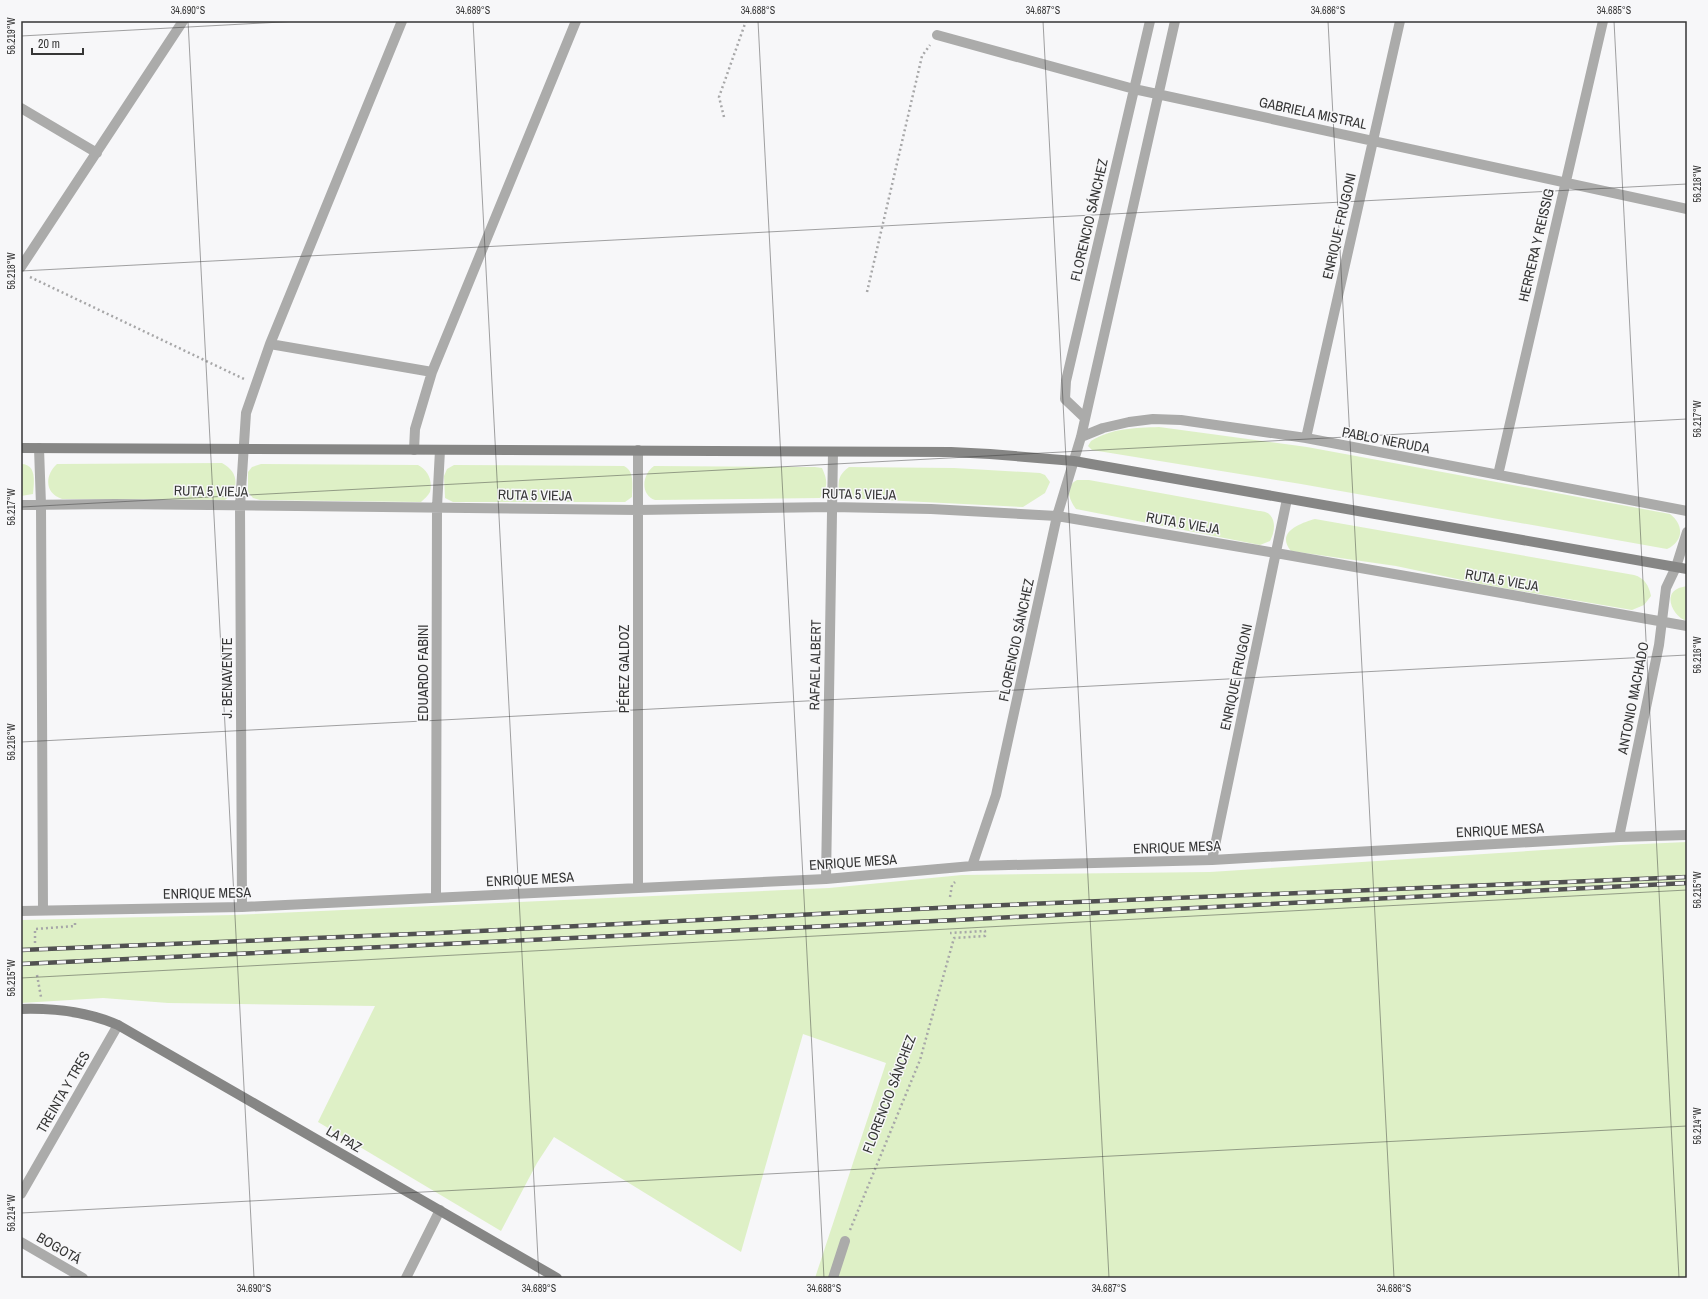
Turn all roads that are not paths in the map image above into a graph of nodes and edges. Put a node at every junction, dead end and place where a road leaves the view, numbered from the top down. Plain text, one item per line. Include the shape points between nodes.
1 (183, 21) edge
2 (402, 21) edge
3 (576, 21) edge
4 (1150, 21) edge
5 (1175, 21) edge
6 (1400, 21) edge
7 (1604, 21) edge
8 (936, 35) road end
9 (1134, 89) junction
10 (1158, 94) junction
11 (21, 108) edge
12 (1372, 140) junction
13 (97, 153) junction
14 (1565, 182) junction
15 (1687, 209) edge
16 (21, 266) edge
17 (270, 344) junction
18 (432, 372) junction
19 (1085, 418) junction
20 (1080, 437) junction
21 (1306, 438) junction
22 (21, 448) edge
23 (40, 448) junction
24 (243, 449) junction
25 (414, 450) junction
26 (440, 450) junction
27 (638, 450) junction
28 (833, 452) junction
29 (1074, 461) junction
30 (1498, 475) junction
31 (1287, 499) junction
32 (21, 505) edge
33 (41, 505) junction
34 (240, 506) junction
35 (438, 507) junction
36 (832, 507) junction
37 (638, 510) junction
38 (1687, 511) edge
39 (1057, 516) junction
40 (1687, 532) edge
41 (1276, 553) junction
42 (1676, 567) junction
43 (1687, 569) edge
44 (1662, 622) junction
45 (1687, 626) edge
46 (1687, 835) edge
47 (1619, 837) junction
48 (1212, 860) junction
49 (972, 866) junction
50 (826, 879) junction
51 (638, 888) junction
52 (436, 897) junction
53 (242, 907) junction
54 (43, 910) junction
55 (21, 911) edge
56 (21, 1009) edge
57 (118, 1025) junction
58 (21, 1194) edge
59 (440, 1210) junction
60 (845, 1241) road end
61 (21, 1242) edge
62 (82, 1278) edge
63 (406, 1278) edge
64 (557, 1278) edge
65 (833, 1278) edge

1 - 13 street
2 - 17 street, J. BENAVENTE
3 - 18 street
4 - 9 street, FLORENCIO SÁNCHEZ
5 - 10 street, FLORENCIO SÁNCHEZ
6 - 12 street, ENRIQUE FRUGONI
7 - 14 street, HERRERA Y REISSIG
8 - 9 street, GABRIELA MISTRAL
9 - 10 street, GABRIELA MISTRAL
9 - 19 street, FLORENCIO SÁNCHEZ via 1066,381 1065,399
10 - 12 street, GABRIELA MISTRAL
10 - 19 street, FLORENCIO SÁNCHEZ
11 - 13 street
12 - 14 street, GABRIELA MISTRAL
12 - 21 street, ENRIQUE FRUGONI
13 - 16 street
14 - 15 street, GABRIELA MISTRAL
14 - 30 street, HERRERA Y REISSIG
17 - 18 street
17 - 24 street, J. BENAVENTE via 246,413
18 - 25 street via 415,429
19 - 20 street, FLORENCIO SÁNCHEZ
20 - 21 street, PABLO NERUDA via 1103,428 1153,419 1181,420
20 - 29 street, FLORENCIO SÁNCHEZ
21 - 30 street, PABLO NERUDA
22 - 23 street
23 - 24 street
23 - 33 street
24 - 25 street
24 - 34 street, J. BENAVENTE
25 - 26 street
26 - 27 street
26 - 35 street, EDUARDO FABINI
27 - 28 street
27 - 37 street, PÉREZ GALDOZ
28 - 29 street via 990,454
28 - 36 street, RAFAEL ALBERT
29 - 31 street
29 - 39 street, FLORENCIO SÁNCHEZ
30 - 38 street, PABLO NERUDA
31 - 41 street, ENRIQUE FRUGONI
31 - 42 street
32 - 33 street, RUTA 5 VIEJA
33 - 34 street, RUTA 5 VIEJA
33 - 54 street
34 - 35 street, RUTA 5 VIEJA
34 - 53 street, J. BENAVENTE
35 - 37 street, RUTA 5 VIEJA
35 - 52 street, EDUARDO FABINI
36 - 37 street, RUTA 5 VIEJA
36 - 39 street, RUTA 5 VIEJA
36 - 50 street, RAFAEL ALBERT
37 - 51 street, PÉREZ GALDOZ
39 - 41 street, RUTA 5 VIEJA
39 - 49 street, FLORENCIO SÁNCHEZ via 996,795
40 - 42 street, ANTONIO MACHADO
41 - 44 street, RUTA 5 VIEJA
41 - 48 street, ENRIQUE FRUGONI
42 - 43 street
42 - 44 street, ANTONIO MACHADO via 1666,588
44 - 45 street, RUTA 5 VIEJA
44 - 47 street, ANTONIO MACHADO
46 - 47 street, ENRIQUE MESA
47 - 48 street, ENRIQUE MESA
48 - 49 street, ENRIQUE MESA
49 - 50 street, ENRIQUE MESA
50 - 51 street, ENRIQUE MESA
51 - 52 street, ENRIQUE MESA
52 - 53 street, ENRIQUE MESA
53 - 54 street, ENRIQUE MESA
54 - 55 street, ENRIQUE MESA
56 - 57 street, LA PAZ via 100,1017
57 - 58 street, TREINTA Y TRES
57 - 59 street, LA PAZ
59 - 63 street
59 - 64 street, LA PAZ
60 - 65 street
61 - 62 street, BOGOTÁ

